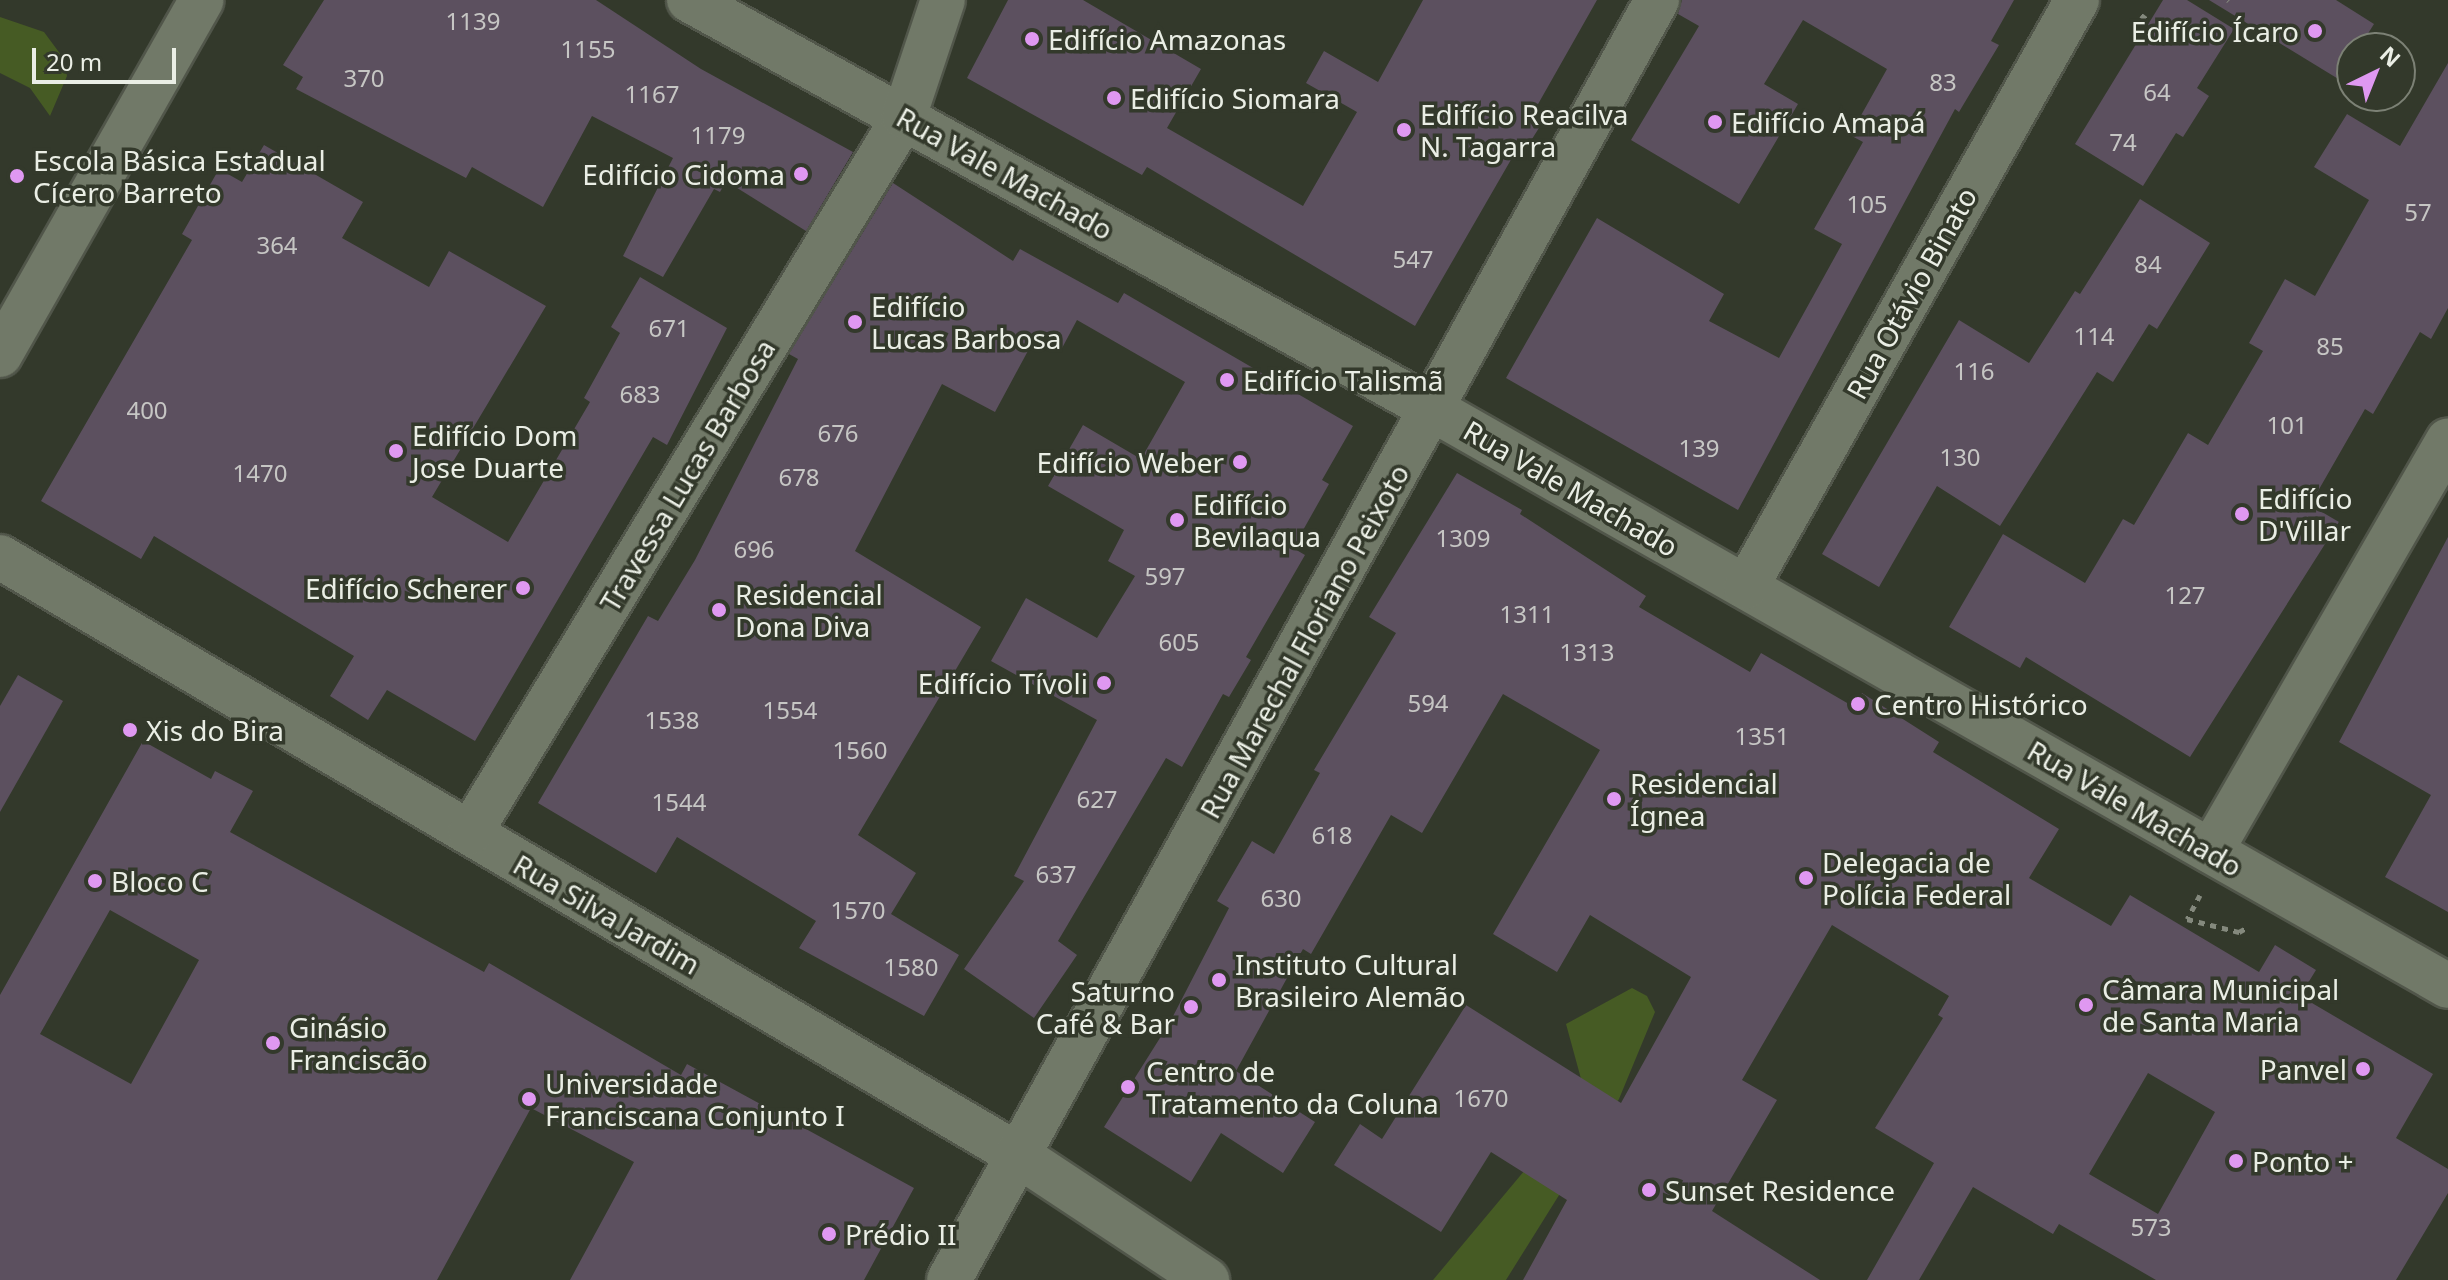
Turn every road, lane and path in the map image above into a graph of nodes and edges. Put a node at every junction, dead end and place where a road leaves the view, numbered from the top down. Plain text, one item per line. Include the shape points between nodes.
1 (202, 0) edge
2 (689, 0) edge
3 (943, 0) edge
4 (1657, 0) edge
5 (2077, 0) edge
6 (2141, 15) dead end
7 (2149, 21) dead end
8 (904, 117) junction
9 (0, 355) edge
10 (1432, 409) junction
11 (2448, 440) edge
12 (0, 557) edge
13 (1746, 587) junction
14 (470, 833) junction
15 (2211, 851) junction
16 (2187, 919) dead end
17 (2260, 921) dead end
18 (2448, 986) edge
19 (1018, 1155) junction
20 (949, 1280) edge
21 (1207, 1280) edge

1 - 9 street
2 - 8 street, Rua Vale Machado
3 - 8 street, Travessa Lucas Barbosa
4 - 10 street, Rua Marechal Floriano Peixoto
5 - 13 street, Rua Otávio Binato
6 - 7 path
8 - 10 street, Rua Vale Machado
8 - 14 street, Travessa Lucas Barbosa
10 - 13 street, Rua Vale Machado
10 - 19 street, Rua Marechal Floriano Peixoto
11 - 15 street
12 - 14 street, Rua Silva Jardim
13 - 15 street, Rua Vale Machado
14 - 19 street, Rua Silva Jardim
15 - 18 street, Rua Vale Machado
16 - 17 path via 2239,932
19 - 20 street, Rua Marechal Floriano Peixoto
19 - 21 street, Rua Silva Jardim

